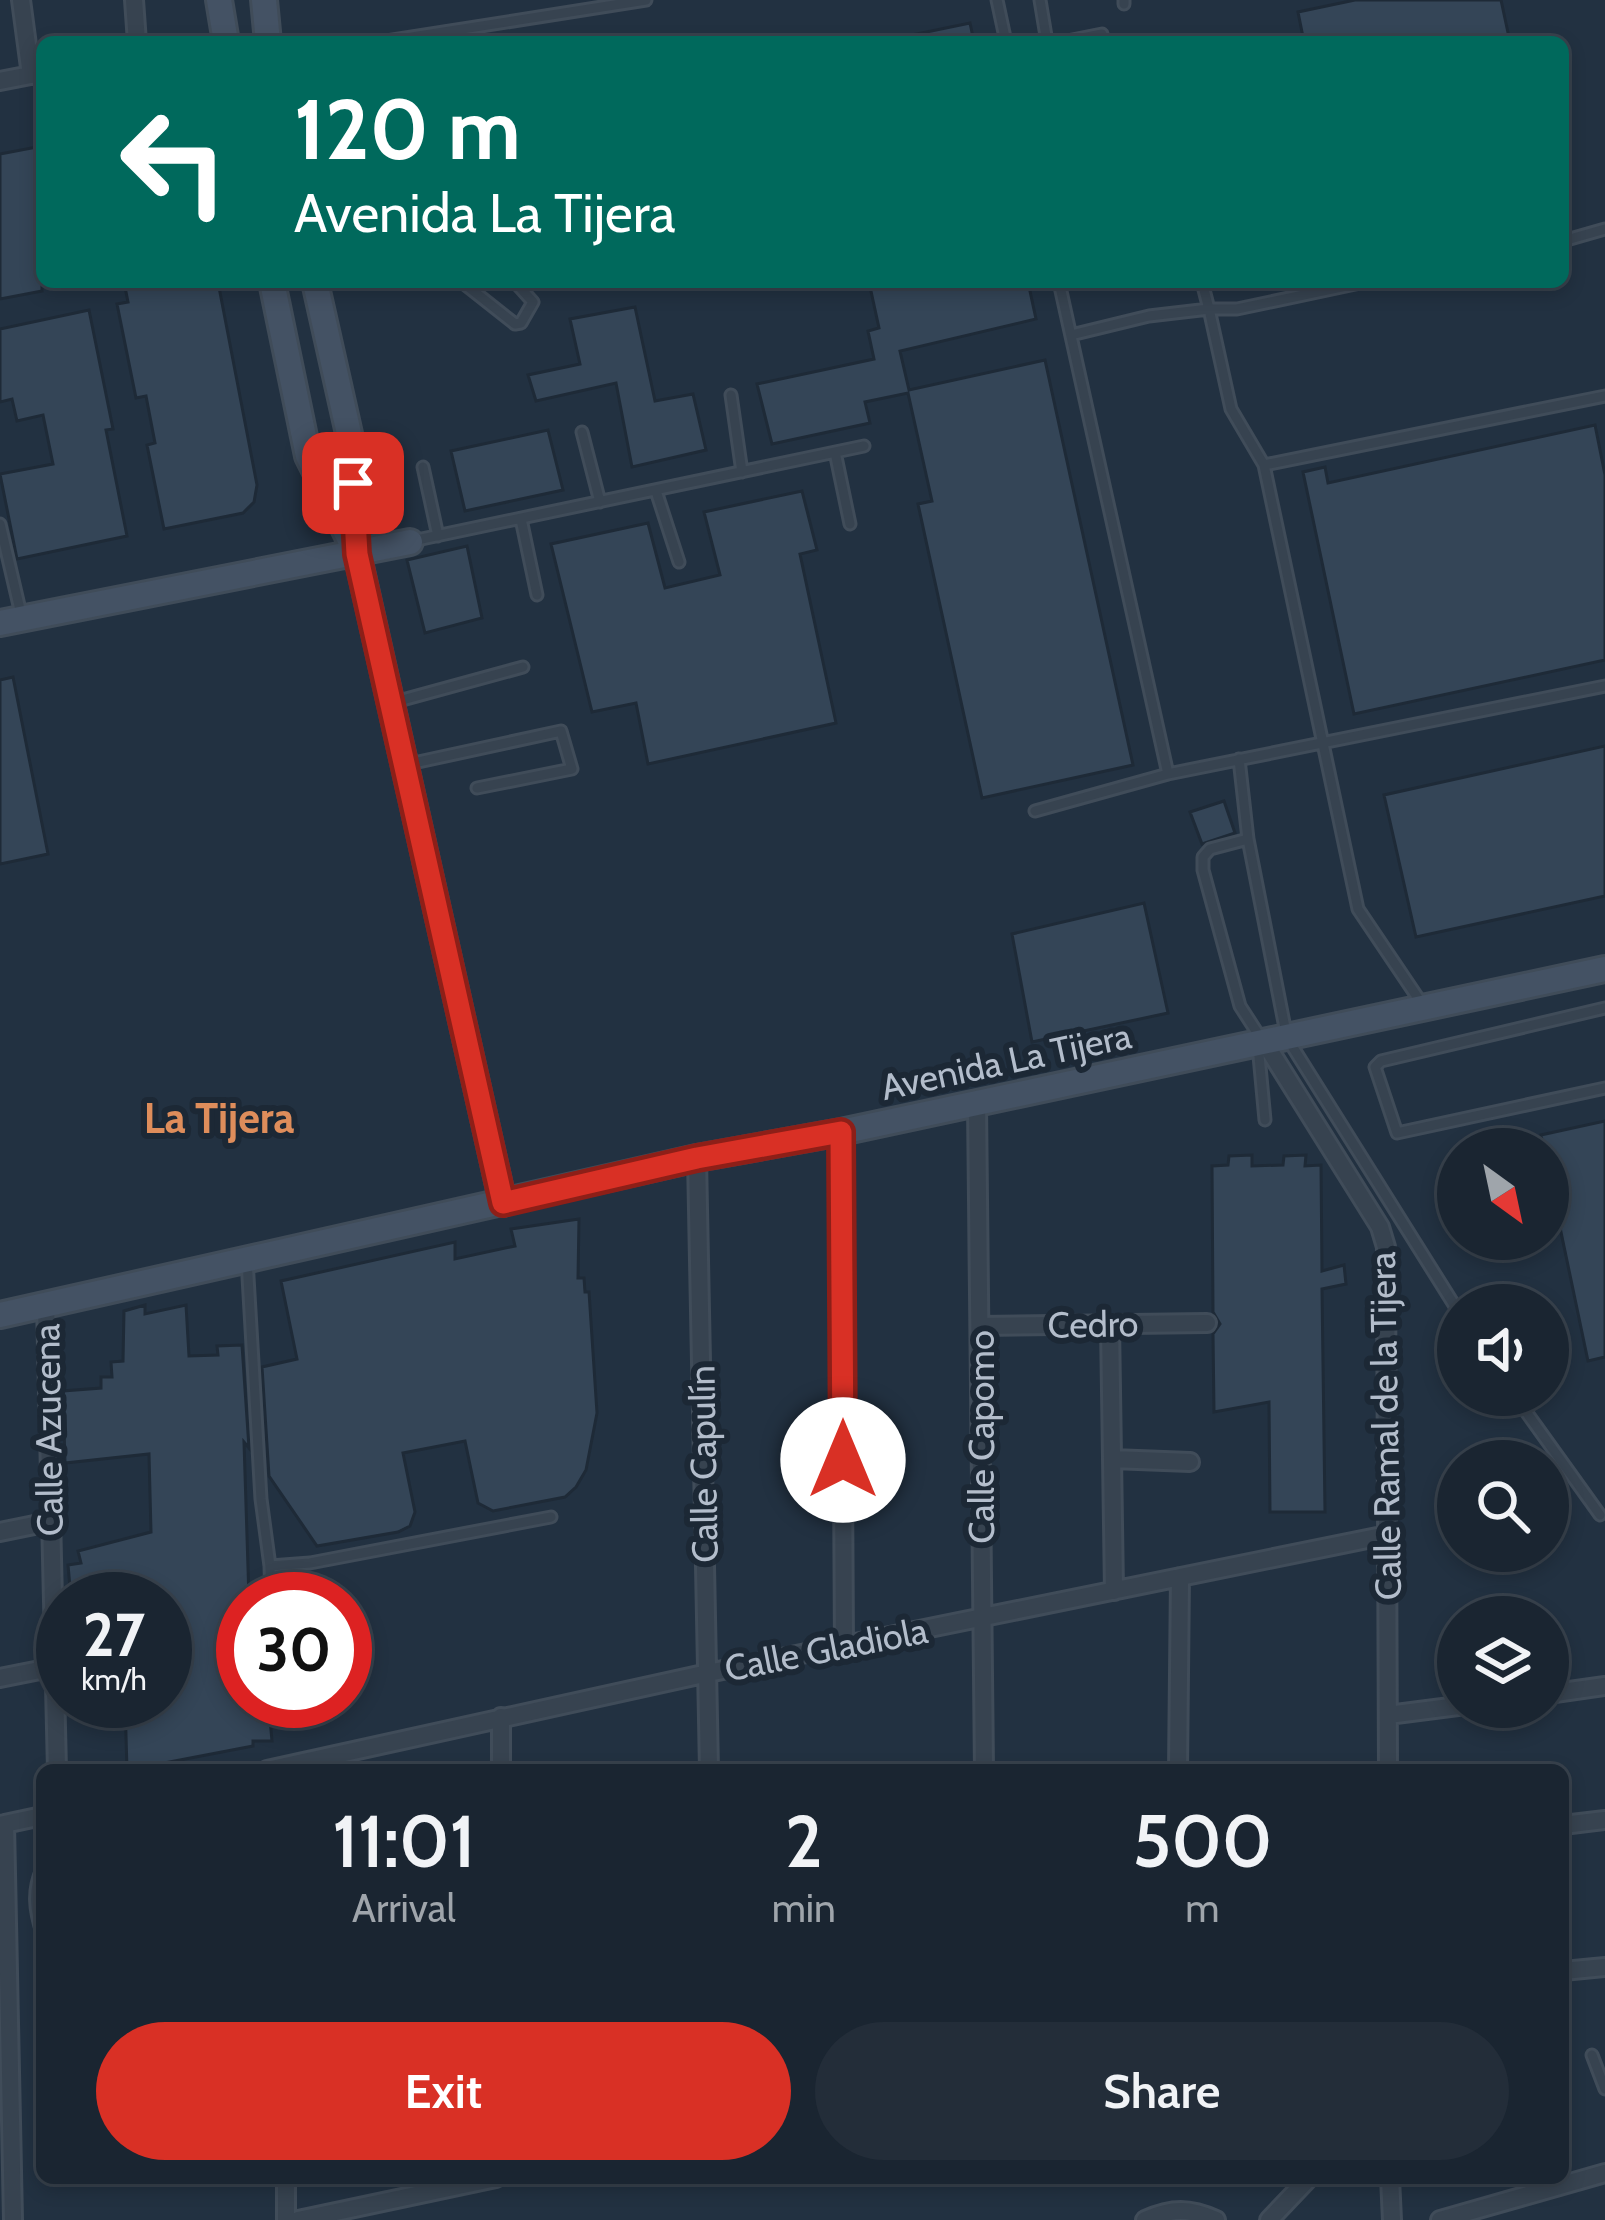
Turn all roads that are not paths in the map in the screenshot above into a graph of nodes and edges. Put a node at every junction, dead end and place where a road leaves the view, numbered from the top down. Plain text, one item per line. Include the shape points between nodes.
1 (21, 0) edge
2 (134, 0) edge
3 (220, 0) edge
4 (264, 0) edge
5 (646, 0) edge
6 (997, 0) edge
7 (1040, 0) edge
8 (1102, 34) dead end
9 (137, 36) edge
10 (225, 36) edge
11 (267, 36) edge
12 (424, 36) edge
13 (1005, 36) edge
14 (1046, 36) edge
15 (1092, 36) edge
16 (36, 69) edge
17 (36, 74) edge
18 (0, 81) edge
19 (1605, 229) edge
20 (1569, 239) edge
21 (273, 288) edge
22 (316, 288) edge
23 (470, 288) edge
24 (520, 288) edge
25 (1060, 288) edge
26 (1204, 288) edge
27 (1337, 288) edge
28 (1209, 309) junction
29 (1071, 335) junction
30 (731, 395) dead end
31 (1605, 396) edge
32 (582, 432) dead end
33 (864, 446) dead end
34 (835, 452) junction
35 (1264, 466) junction
36 (423, 467) dead end
37 (742, 472) junction
38 (656, 491) junction
39 (600, 502) junction
40 (521, 519) junction
41 (0, 524) edge
42 (850, 524) dead end
43 (438, 536) junction
44 (410, 542) joint
45 (357, 554) junction
46 (679, 562) dead end
47 (537, 595) dead end
48 (11, 621) edge
49 (523, 668) dead end
50 (1605, 686) edge
51 (390, 704) junction
52 (1321, 742) junction
53 (1239, 759) junction
54 (404, 766) junction
55 (1168, 775) junction
56 (478, 788) dead end
57 (1036, 811) dead end
58 (1248, 839) junction
59 (1605, 969) edge
60 (1424, 1008) junction
61 (1605, 1008) edge
62 (1270, 1042) junction
63 (1605, 1088) edge
64 (977, 1103) junction
65 (1265, 1120) dead end
66 (841, 1132) junction
67 (697, 1158) junction
68 (503, 1203) junction
69 (247, 1260) junction
70 (1439, 1284) edge
71 (46, 1305) junction
72 (0, 1316) edge
73 (1207, 1323) dead end
74 (1109, 1324) junction
75 (980, 1326) junction
76 (1529, 1416) edge
77 (1112, 1459) junction
78 (1190, 1462) dead end
79 (1600, 1515) dead end
80 (551, 1517) dead end
81 (49, 1522) junction
82 (0, 1532) edge
83 (1387, 1534) junction
84 (270, 1566) junction
85 (51, 1572) edge
86 (270, 1572) edge
87 (1180, 1577) junction
88 (1114, 1591) junction
89 (982, 1618) junction
90 (844, 1646) junction
91 (36, 1671) edge
92 (708, 1673) junction
93 (0, 1678) edge
94 (1605, 1686) edge
95 (1569, 1691) edge
96 (1437, 1709) edge
97 (1388, 1715) junction
98 (501, 1717) junction
99 (56, 1728) edge
100 (57, 1764) edge
101 (300, 1764) edge
102 (501, 1764) edge
103 (709, 1764) edge
104 (984, 1764) edge
105 (1178, 1764) edge
106 (1388, 1764) edge
107 (36, 1817) edge
108 (1605, 1820) edge
109 (1569, 1824) edge
110 (2, 1825) edge
111 (1605, 1967) edge
112 (1569, 1970) edge
113 (4, 2020) edge
114 (1592, 2055) dead end
115 (5, 2090) edge
116 (1605, 2090) edge
117 (5, 2172) edge
118 (1605, 2174) edge
119 (286, 2184) edge
120 (468, 2184) edge
121 (1303, 2184) edge
122 (1390, 2184) edge
123 (13, 2220) edge
124 (286, 2220) edge
125 (298, 2220) edge
126 (1145, 2220) edge
127 (1216, 2220) edge
128 (1269, 2220) edge
129 (1392, 2220) edge
130 (1440, 2220) edge

1 - 16 street
2 - 9 street
3 - 10 main road
4 - 11 main road
5 - 12 lane
6 - 13 lane
7 - 14 lane
8 - 15 lane
17 - 18 street
19 - 20 lane
21 - 45 main road via 308,456
22 - 45 main road via 352,447
23 - 24 lane via 515,324 533,302
25 - 29 lane
26 - 28 lane
27 - 28 lane
28 - 29 lane
28 - 35 lane via 1231,409
29 - 55 lane
30 - 37 lane
31 - 35 lane
32 - 39 lane
33 - 34 lane
34 - 37 lane
34 - 42 lane
35 - 52 lane
36 - 43 lane
37 - 38 lane
38 - 39 lane
38 - 46 lane
39 - 40 lane
40 - 43 lane
40 - 47 lane
41 - 48 lane
43 - 44 lane
44 - 45 main road
45 - 48 main road
45 - 51 main road
49 - 51 lane
50 - 52 lane
51 - 54 main road
52 - 53 lane
52 - 60 lane via 1358,910
53 - 55 lane
53 - 58 lane
54 - 56 lane via 561,731 572,769
54 - 68 main road
55 - 57 lane
58 - 62 lane
58 - 62 lane via 1210,849 1203,870 1240,1006
59 - 60 main road, Avenida La Tijera
60 - 62 main road, Avenida La Tijera
61 - 63 lane via 1376,1067 1397,1133
62 - 64 main road, Avenida La Tijera
62 - 65 lane
62 - 70 lane
62 - 83 street, Calle Ramal de la Tijera via 1386,1247
64 - 66 main road, Avenida La Tijera
64 - 75 street, Calle Capomo
66 - 67 main road, Avenida La Tijera
66 - 90 street
67 - 68 main road, Avenida La Tijera
67 - 92 street, Calle Capulín
68 - 69 main road, Avenida La Tijera
69 - 71 main road, Avenida La Tijera
69 - 84 lane
71 - 72 main road, Avenida La Tijera
71 - 81 street, Calle Azucena
73 - 74 street, Cedro
74 - 75 street, Cedro
74 - 77 street
75 - 89 street, Calle Capomo
76 - 79 lane
77 - 78 street
77 - 88 street
80 - 84 lane
81 - 82 street
81 - 85 street, Calle Azucena
83 - 87 street, Calle Gladiola
83 - 97 street, Calle Ramal de la Tijera
84 - 86 lane
87 - 88 street, Calle Gladiola
87 - 105 street
88 - 89 street, Calle Gladiola
89 - 90 street, Calle Gladiola
89 - 104 street, Calle Capomo
90 - 92 street, Calle Gladiola
91 - 93 street
92 - 98 street, Calle Gladiola
92 - 103 street, Calle Capulín
94 - 95 street
96 - 97 street
97 - 106 street, Calle Ramal de la Tijera
98 - 101 street, Calle Gladiola
98 - 102 street
99 - 100 street, Calle Azucena
107 - 110 street
108 - 109 street
110 - 113 street
111 - 112 street
113 - 115 street
114 - 116 lane
115 - 117 street
117 - 123 street
118 - 130 street
119 - 124 street
120 - 125 street
121 - 128 street
122 - 129 street
126 - 127 street via 1186,2210

